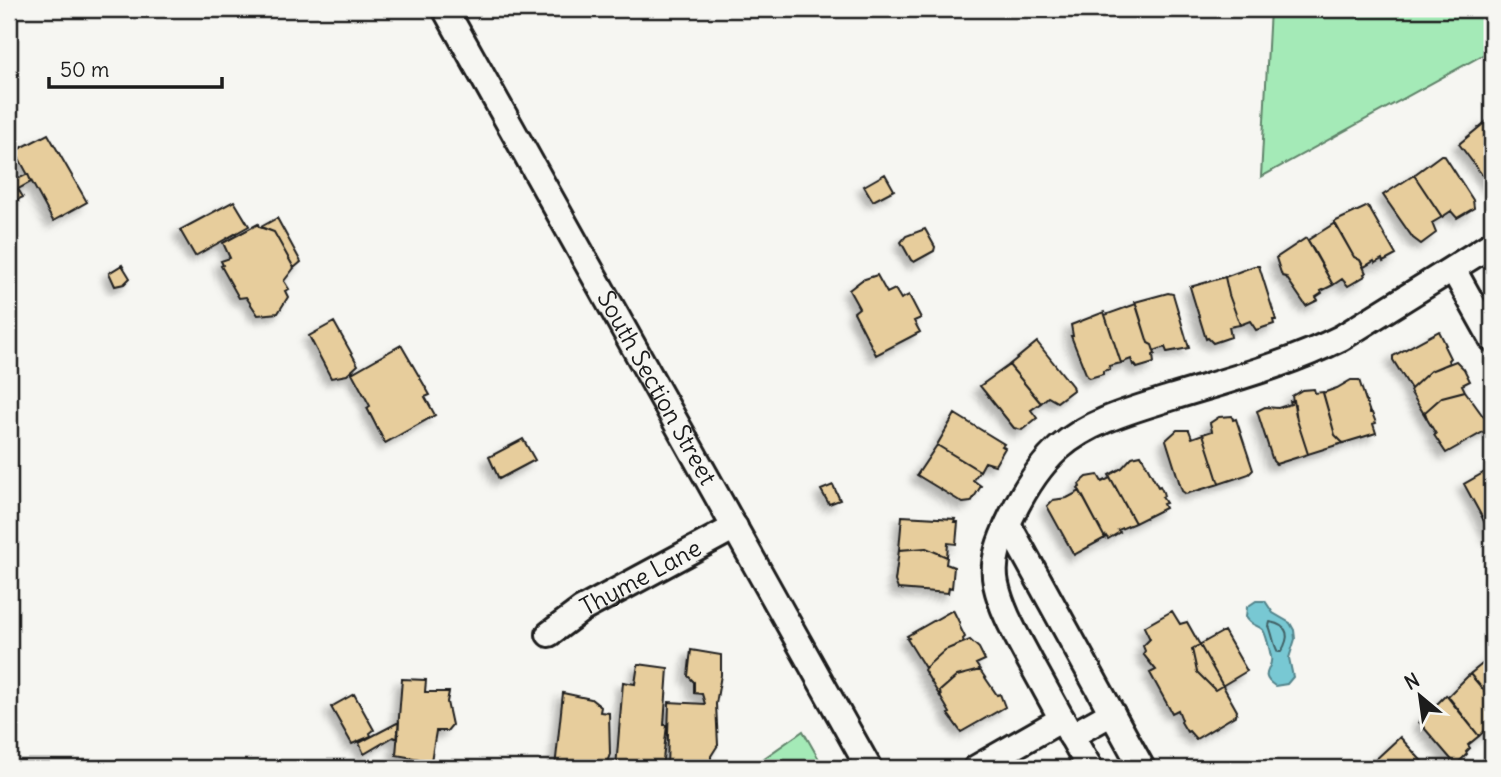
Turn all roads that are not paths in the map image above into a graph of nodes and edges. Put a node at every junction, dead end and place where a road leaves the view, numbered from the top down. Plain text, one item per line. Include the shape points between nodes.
1 (445, 9) edge
2 (1492, 244) edge
3 (1453, 270) junction
4 (1492, 339) edge
5 (1008, 524) junction
6 (735, 527) junction
7 (550, 634) dead end
8 (1112, 713) junction
9 (1066, 727) junction
10 (869, 768) edge
11 (976, 768) edge
12 (1090, 768) edge
13 (1142, 768) edge

1 - 6 street, South Section Street
2 - 3 street
3 - 4 street
3 - 5 street via 1319,349 1094,425 1060,447 1037,473
5 - 8 street
5 - 9 street via 1000,541 995,581 1004,611
6 - 7 street, Thyme Lane via 581,610
6 - 10 street, South Section Street
8 - 9 street
8 - 13 street
9 - 11 street
9 - 12 street

